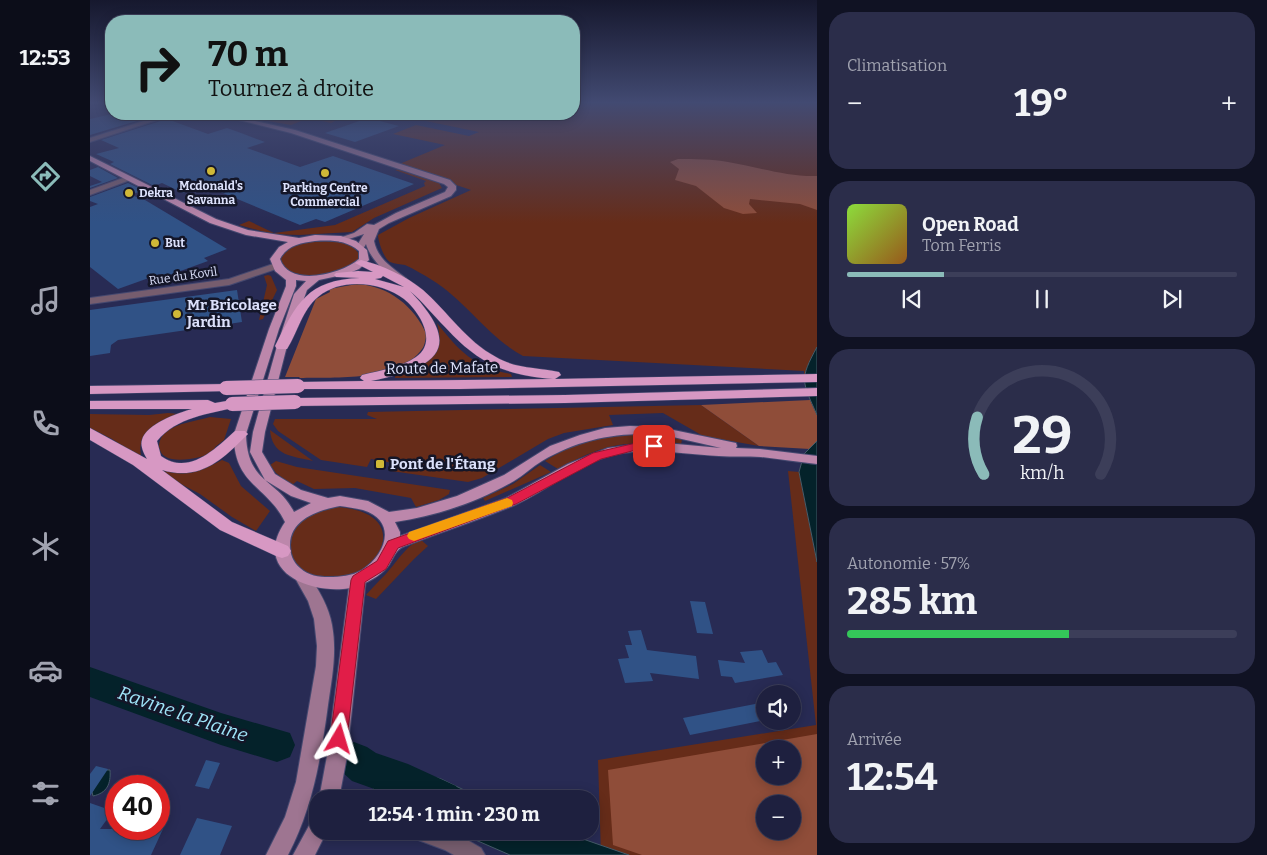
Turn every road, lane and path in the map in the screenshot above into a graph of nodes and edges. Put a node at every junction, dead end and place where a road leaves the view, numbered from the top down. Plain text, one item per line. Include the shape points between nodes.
1 (329, 143) edge
2 (90, 160) edge
3 (437, 178) junction
4 (126, 180) junction
5 (90, 193) edge
6 (375, 229) junction
7 (340, 239) junction
8 (299, 241) junction
9 (360, 246) junction
10 (279, 251) junction
11 (361, 263) junction
12 (276, 266) junction
13 (287, 274) junction
14 (340, 275) junction
15 (316, 278) junction
16 (409, 291) junction
17 (90, 302) edge
18 (282, 346) junction
19 (817, 378) edge
20 (700, 380) junction
21 (298, 386) junction
22 (90, 390) edge
23 (817, 392) edge
24 (232, 404) junction
25 (90, 405) edge
26 (90, 433) edge
27 (240, 434) junction
28 (760, 453) junction
29 (817, 460) edge
30 (326, 503) junction
31 (386, 518) junction
32 (292, 522) junction
33 (393, 544) junction
34 (282, 551) junction
35 (303, 578) junction
36 (358, 580) junction
37 (331, 790) edge
38 (312, 840) edge
39 (447, 840) edge
40 (277, 855) edge
41 (304, 855) edge
42 (474, 855) edge

1 - 3 street
2 - 4 main road
2 - 8 main road via 213,221 246,232
3 - 6 street via 452,186 452,190 442,198 389,219
3 - 7 street via 444,184 441,192 382,218 357,234
4 - 5 street
4 - 10 main road via 210,224 274,243
6 - 9 street
6 - 16 street via 370,241 374,254
7 - 8 main road via 324,237
7 - 9 main road
8 - 10 main road
9 - 11 main road via 365,256
10 - 12 main road via 275,258
11 - 14 main road
11 - 16 highway via 384,272
12 - 13 main road
12 - 17 street, Rue du Kovil via 229,282
13 - 15 main road
13 - 27 main road via 291,286
14 - 15 main road
14 - 16 highway via 378,277
15 - 18 main road via 299,294
16 - 18 highway via 374,282 347,282 322,289 300,312
16 - 20 highway via 473,349 508,368 543,374
16 - 21 highway via 426,318 434,341 431,352 416,365 391,374
18 - 30 main road via 256,452 270,477 296,493
19 - 20 highway, Route de Mafate
20 - 21 highway, Route de Mafate
21 - 22 highway, Route de Mafate, bridge
23 - 24 highway, bridge
24 - 25 highway
24 - 27 highway via 196,412 162,427 149,440 150,454 162,465 187,469 223,452
26 - 34 highway via 139,461 226,526
27 - 32 main road via 240,451 252,477 284,506
28 - 29 main road
28 - 31 main road via 654,430 604,432 559,446 484,491 428,512
28 - 33 main road via 654,446 614,451 573,467 511,501
30 - 31 main road via 340,501 366,505
30 - 32 main road
31 - 33 main road via 394,535
32 - 34 main road via 286,531
33 - 36 main road via 382,565
34 - 35 main road via 285,562
35 - 36 main road via 329,584
35 - 40 street via 318,604 325,627 326,661 306,784 291,830
36 - 37 street
38 - 41 street
39 - 42 street

